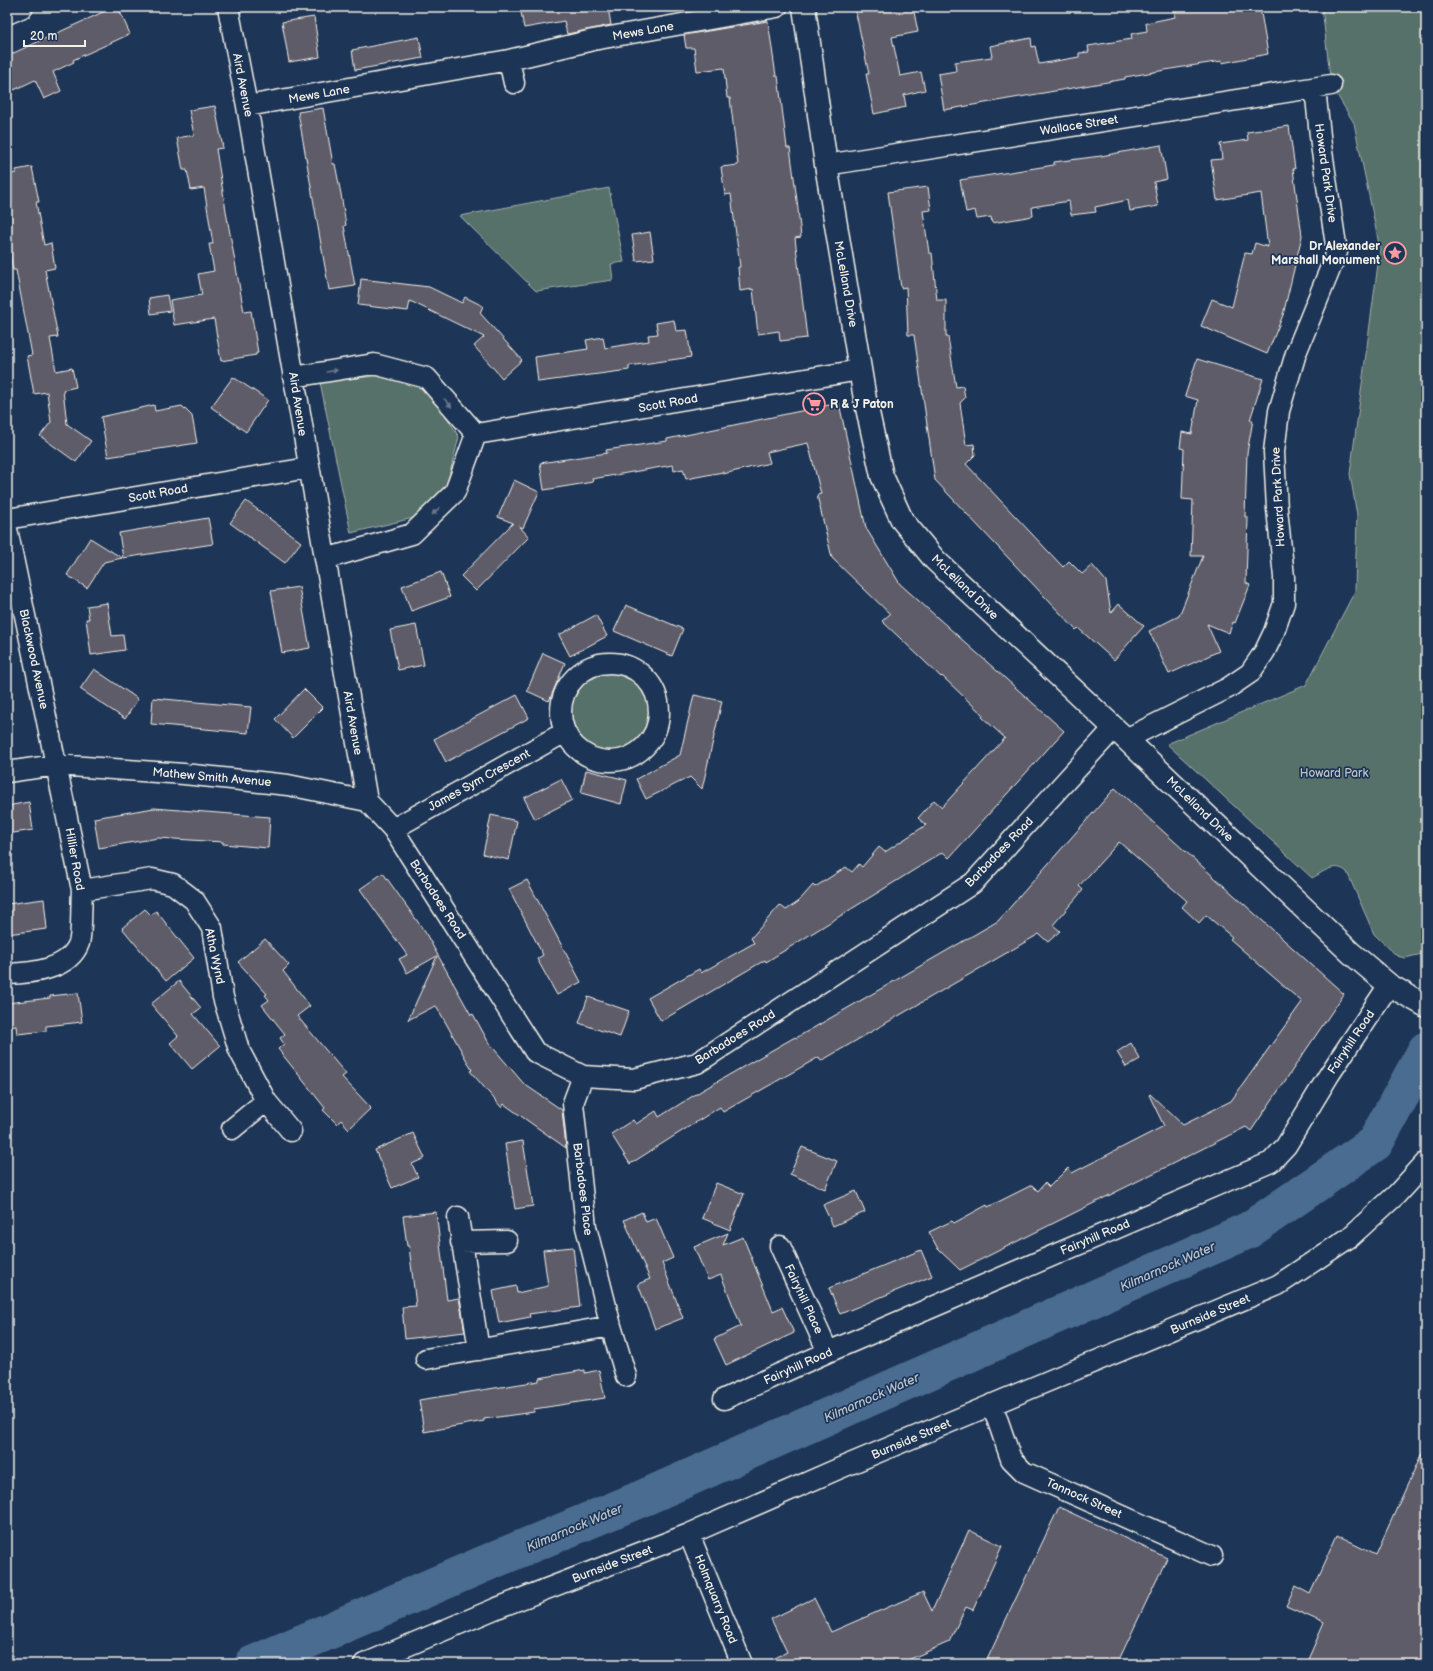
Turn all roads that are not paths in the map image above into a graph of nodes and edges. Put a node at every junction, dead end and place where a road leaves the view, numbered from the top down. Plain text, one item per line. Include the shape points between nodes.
1 (23, 7) edge
2 (228, 7) edge
3 (777, 7) edge
4 (804, 7) edge
5 (7, 14) edge
6 (509, 60) junction
7 (514, 83) dead end
8 (1323, 86) joint
9 (247, 106) junction
10 (826, 165) junction
11 (860, 370) junction
12 (293, 377) junction
13 (476, 434) junction
14 (308, 468) junction
15 (7, 519) edge
16 (7, 529) edge
17 (326, 559) junction
18 (566, 732) junction
19 (1120, 733) junction
20 (56, 765) junction
21 (7, 772) edge
22 (367, 801) junction
23 (392, 829) junction
24 (82, 890) junction
25 (7, 974) edge
26 (1389, 985) junction
27 (1422, 1004) edge
28 (583, 1076) junction
29 (266, 1101) junction
30 (232, 1129) dead end
31 (291, 1131) dead end
32 (1426, 1162) edge
33 (458, 1217) dead end
34 (507, 1241) dead end
35 (461, 1242) junction
36 (780, 1246) dead end
37 (611, 1326) junction
38 (479, 1350) junction
39 (828, 1352) junction
40 (426, 1359) dead end
41 (626, 1376) dead end
42 (724, 1399) dead end
43 (992, 1404) junction
44 (689, 1534) junction
45 (1212, 1556) dead end
46 (364, 1664) edge
47 (742, 1664) edge

1 - 5 street
2 - 9 street, Aird Avenue
3 - 6 street, Mews Lane via 593,40
4 - 10 street, McLelland Drive
6 - 7 street
6 - 9 street, Mews Lane
8 - 10 street, Wallace Street
8 - 19 street, Howard Park Drive via 1321,145 1337,252 1296,353 1279,411 1274,452 1284,603 1265,651 1250,673 1228,688
9 - 12 street, Aird Avenue
10 - 11 street, McLelland Drive
11 - 13 street, Scott Road
11 - 19 street, McLelland Drive via 882,476 902,520 935,560
12 -> 13 street via 374,364 427,378
12 - 14 street, Aird Avenue
13 -> 17 street via 455,492 412,534
14 - 15 street, Scott Road
14 - 17 street, Aird Avenue
16 - 20 street, Blackwood Avenue
17 - 22 street, Aird Avenue
18 - 18 street via 576,747 594,758 611,761 632,756 646,746 656,730 660,711 652,686 636,670 617,663 599,664 583,671 570,684 562,701 561,715
18 - 23 street, James Sym Crescent
19 - 26 street, McLelland Drive
19 - 28 street, Barbadoes Road via 973,883 697,1063 634,1079
20 - 21 street, Mathew Smith Avenue
20 - 22 street, Mathew Smith Avenue via 184,774 288,785
20 - 24 street, Hillier Road
22 - 23 street, Barbadoes Road
23 - 28 street, Barbadoes Road via 535,1052
24 - 25 street, Hillier Road via 79,942 73,953 59,965 42,970
24 - 29 street, Atha Wynd via 152,879 173,884 194,900 212,928 223,997 239,1050
26 - 27 street, McLelland Drive
26 - 39 street, Fairyhill Road via 1329,1075 1286,1146 1271,1162
28 - 37 street, Barbadoes Place via 573,1103 586,1224
29 - 30 street
29 - 31 street, Atha Wynd
32 - 43 street, Burnside Street via 1397,1194 1350,1237 1278,1285
33 - 35 street
34 - 35 street
35 - 38 street
36 - 39 street, Fairyhill Place
37 - 38 street
37 - 41 street, Barbadoes Place
38 - 40 street
39 - 42 street, Fairyhill Road
43 - 44 street, Burnside Street
43 - 45 street, Tannock Street via 1011,1459 1024,1472
44 - 46 street, Burnside Street via 497,1608
44 - 47 street, Holmquarry Road

